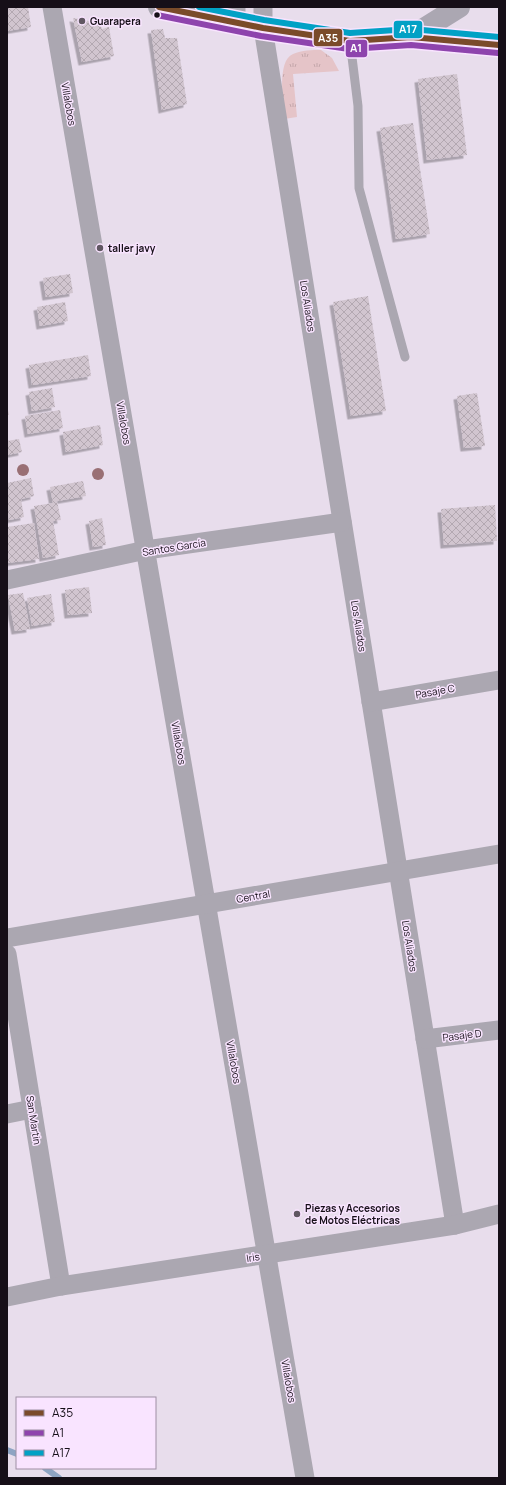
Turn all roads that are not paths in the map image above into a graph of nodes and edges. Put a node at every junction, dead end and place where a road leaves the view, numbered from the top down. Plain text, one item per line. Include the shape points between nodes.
1 (52, 7) edge
2 (159, 7) edge
3 (459, 7) edge
4 (236, 15) edge
5 (263, 17) edge
6 (411, 37) junction
7 (350, 41) junction
8 (499, 45) edge
9 (405, 357) dead end
10 (342, 522) junction
11 (146, 550) junction
12 (7, 580) edge
13 (499, 680) edge
14 (371, 702) junction
15 (499, 854) edge
16 (398, 872) junction
17 (206, 904) junction
18 (7, 938) edge
19 (7, 954) edge
20 (499, 1030) edge
21 (425, 1039) junction
22 (32, 1109) junction
23 (7, 1114) edge
24 (499, 1214) edge
25 (455, 1225) junction
26 (267, 1255) junction
27 (61, 1286) junction
28 (7, 1297) edge
29 (305, 1478) edge

1 - 11 street, Villalobos
2 - 4 main road
3 - 6 main road
4 - 5 main road
5 - 7 main road
5 - 10 street, Los Aliados
6 - 7 main road
6 - 8 main road
7 - 9 lane via 358,106 359,188
10 - 11 street, Santos García
10 - 14 street, Los Aliados
11 - 12 street, Santos García
11 - 17 street, Villalobos
13 - 14 street, Pasaje C
14 - 16 street, Los Aliados
15 - 16 street, Central
16 - 17 street, Central
16 - 21 street, Los Aliados
17 - 18 street, Central
17 - 26 street, Villalobos
19 - 22 street, San Martin
20 - 21 street, Pasaje D
21 - 25 street, Los Aliados
22 - 23 street
22 - 27 street, San Martin
24 - 25 street, Iris
25 - 26 street, Iris
26 - 27 street, Iris
26 - 29 street, Villalobos
27 - 28 street, Iris

